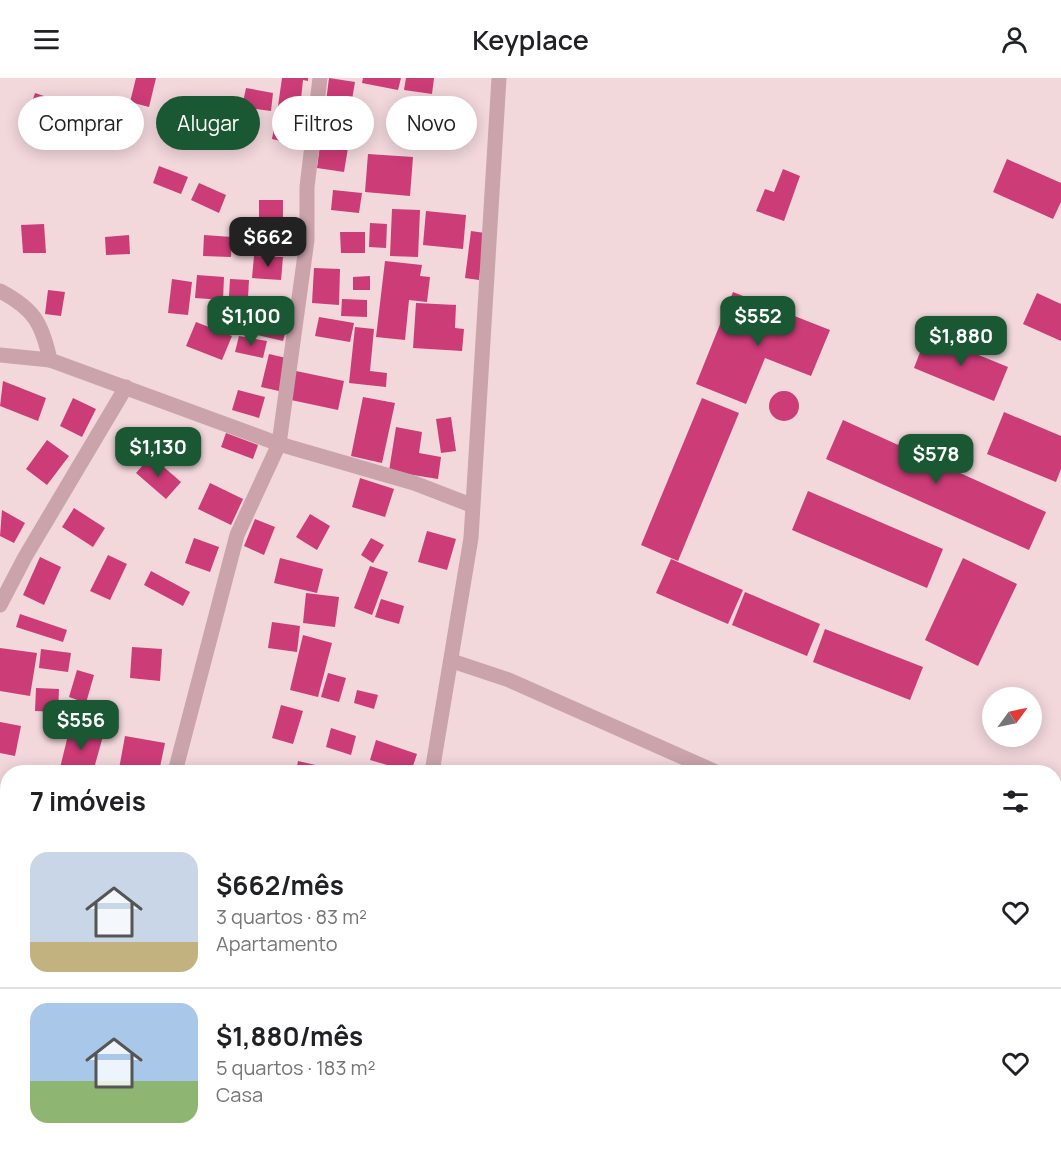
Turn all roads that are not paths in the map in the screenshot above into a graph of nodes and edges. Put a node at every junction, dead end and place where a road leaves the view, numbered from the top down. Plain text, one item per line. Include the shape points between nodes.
1 (320, 78) edge
2 (498, 78) edge
3 (0, 291) edge
4 (0, 355) edge
5 (50, 360) junction
6 (126, 387) junction
7 (279, 444) junction
8 (471, 506) junction
9 (0, 605) edge
10 (452, 661) junction
11 (177, 765) edge
12 (433, 765) edge
13 (700, 765) edge

1 - 7 street via 307,187 307,240
2 - 8 street
3 - 5 street via 31,311 44,332
4 - 5 street
5 - 6 street
6 - 7 street
6 - 9 street
7 - 8 street via 414,483
7 - 11 street via 237,535
8 - 10 street via 471,538
10 - 12 street
10 - 13 street via 509,680

